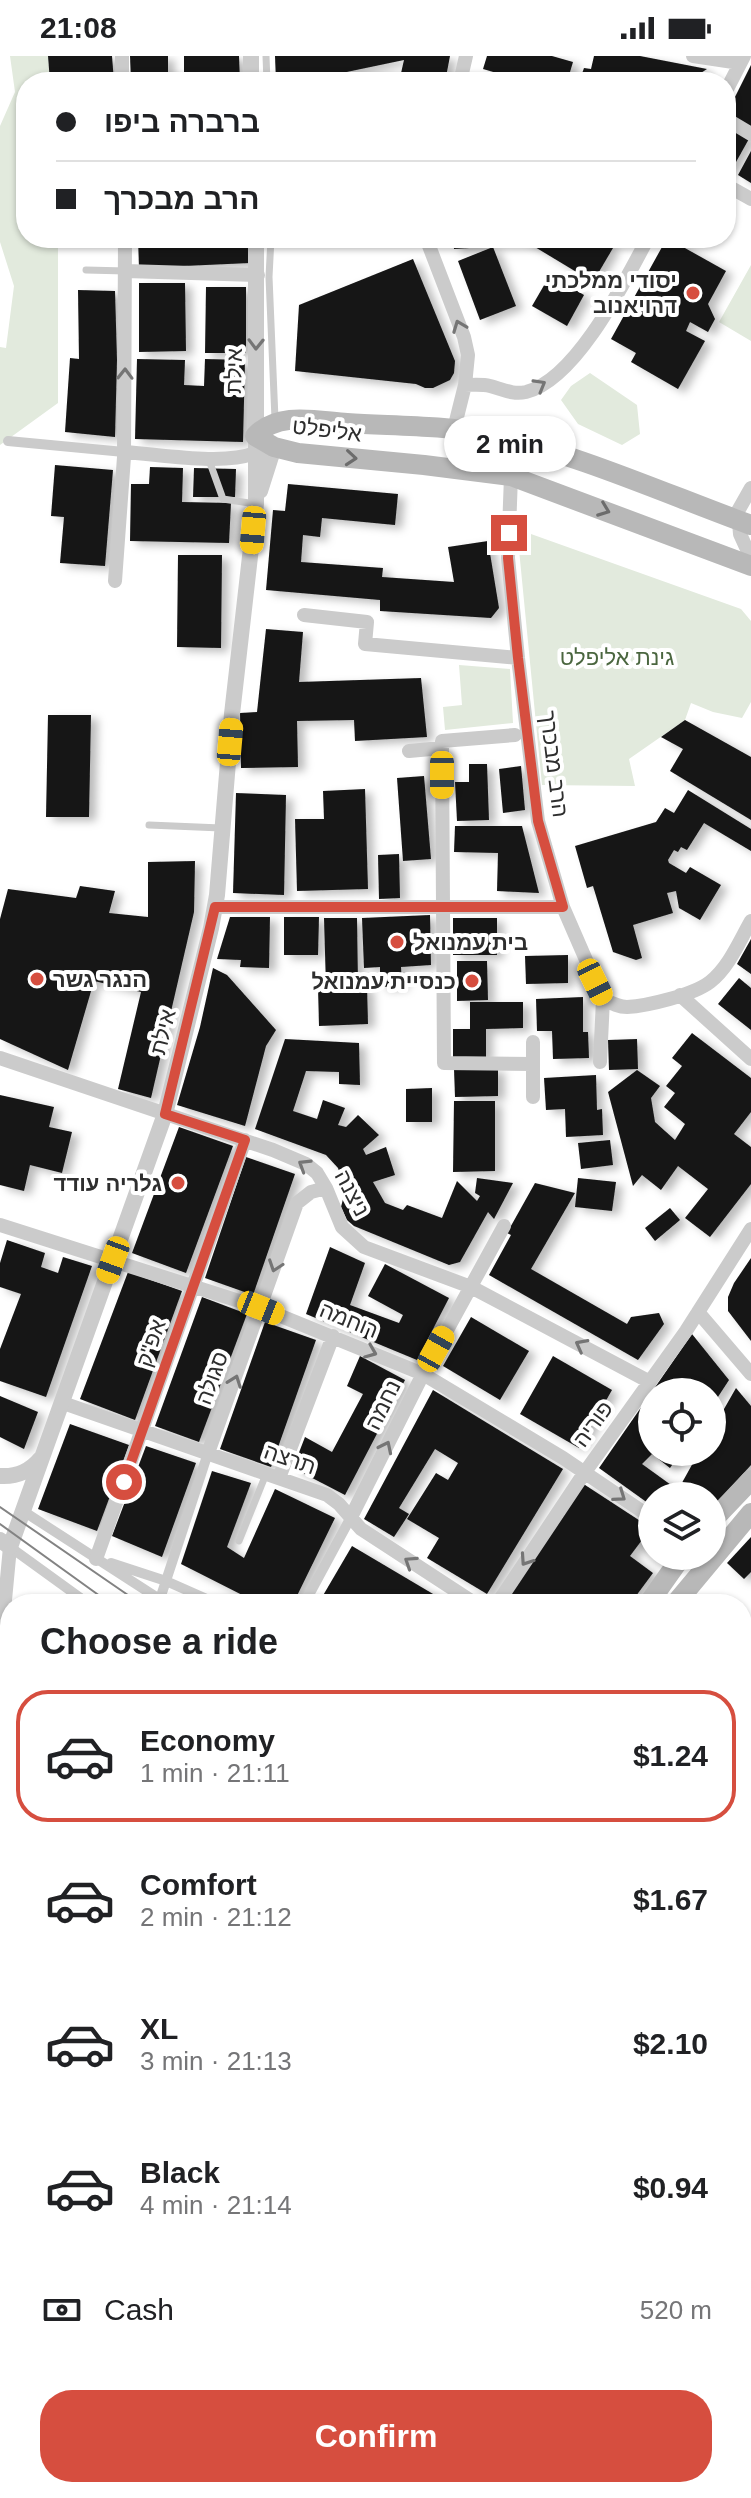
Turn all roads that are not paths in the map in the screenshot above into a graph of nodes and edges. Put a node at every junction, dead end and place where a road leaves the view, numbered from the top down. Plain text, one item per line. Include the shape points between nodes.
1 (693, 56) edge
2 (742, 60) edge
3 (125, 248) edge
4 (264, 248) edge
5 (267, 248) edge
6 (429, 248) edge
7 (642, 248) edge
8 (86, 270) dead end
9 (126, 271) junction
10 (258, 275) junction
11 (465, 385) junction
12 (275, 421) junction
13 (454, 429) junction
14 (8, 441) dead end
15 (261, 445) junction
16 (124, 452) junction
17 (208, 458) junction
18 (511, 476) junction
19 (751, 488) edge
20 (256, 504) junction
21 (745, 523) edge
22 (751, 558) edge
23 (751, 566) edge
24 (115, 581) dead end
25 (304, 615) dead end
26 (518, 658) junction
27 (515, 735) dead end
28 (442, 748) junction
29 (409, 751) dead end
30 (149, 825) dead end
31 (223, 828) junction
32 (215, 907) junction
33 (563, 907) junction
34 (443, 909) junction
35 (751, 921) edge
36 (680, 995) junction
37 (603, 999) junction
38 (533, 1042) dead end
39 (0, 1058) edge
40 (751, 1059) edge
41 (600, 1062) dead end
42 (533, 1064) junction
43 (533, 1097) dead end
44 (165, 1114) junction
45 (245, 1140) junction
46 (326, 1188) junction
47 (0, 1225) edge
48 (504, 1226) dead end
49 (751, 1229) edge
50 (113, 1260) junction
51 (194, 1286) junction
52 (471, 1287) junction
53 (261, 1308) junction
54 (698, 1312) junction
55 (333, 1336) junction
56 (423, 1374) junction
57 (751, 1374) edge
58 (642, 1378) edge
59 (653, 1378) edge
60 (638, 1399) edge
61 (63, 1403) junction
62 (143, 1431) junction
63 (208, 1453) junction
64 (44, 1454) junction
65 (585, 1472) junction
66 (0, 1476) edge
67 (273, 1476) junction
68 (751, 1480) edge
69 (726, 1506) edge
70 (638, 1508) edge
71 (23, 1511) junction
72 (751, 1513) edge
73 (351, 1517) junction
74 (239, 1541) dead end
75 (5, 1544) edge
76 (96, 1559) junction
77 (672, 1570) edge
78 (166, 1581) junction
79 (3, 1594) edge
80 (75, 1594) edge
81 (151, 1594) edge
82 (164, 1594) edge
83 (195, 1594) edge
84 (309, 1594) edge
85 (460, 1594) edge
86 (504, 1594) edge
87 (655, 1594) edge
88 (683, 1594) edge
89 (0, 2442) edge
90 (0, 2458) edge

1 - 2 street
3 - 9 street
4 - 10 street, אילת
5 - 12 lane, אילת
11 -> 6 street via 466,346
11 -> 7 street via 516,393 556,375 594,331
8 - 9 lane
9 - 10 street
16 -> 9 street
10 -> 15 street, אילת
11 - 13 street
12 - 13 main road, אליפלט
12 - 15 main road, אליפלט via 266,425
13 - 21 main road, אליפלט via 522,443
14 - 16 street, אליפלט
15 - 17 street, אליפלט via 239,458
15 -> 18 main road, אליפלט
15 - 20 street, אילת
16 - 17 street, אליפלט
16 - 24 street
17 - 20 lane via 223,499
18 -> 23 main road, אליפלט
18 - 26 street, הרב מבכרך via 508,558
19 - 21 street via 738,511
20 - 31 street, אילת
21 - 22 street via 740,534
25 - 26 street via 367,622 365,644
26 - 33 street, הרב מבכרך via 538,821
27 - 28 street via 442,741
28 - 29 street
28 - 34 street
30 - 31 lane
31 - 32 street, אילת
32 - 34 street
32 - 44 street, אילת
33 - 34 street
33 - 37 street, הרב מבכרך
34 - 42 street via 444,1063
35 - 36 street via 709,983
36 - 37 street via 627,1007
36 - 40 street
37 - 41 street
38 - 42 street
39 - 44 street, ניצנה
42 - 43 street
44 - 45 street, ניצנה
44 - 50 street, אילת
46 -> 45 street, ניצנה via 306,1164
45 - 51 street, אפ"ק
46 - 52 street, ניצנה via 342,1227 364,1247
46 -> 53 street, סגולה via 297,1203
47 - 50 street, רוחמה
48 - 52 street, נחמה
49 - 54 street, פוריה
50 - 51 street, רוחמה
50 - 61 street, אילת
51 - 53 street, רוחמה
51 - 62 street, אפ"ק
52 - 56 street, נחמה
58 -> 52 street, ניצנה
53 - 55 street, רוחמה
63 -> 53 street, סגולה
54 - 57 street
54 - 59 street, פוריה
55 -> 56 street, רוחמה
55 - 67 street
56 - 65 street, רוחמה
73 -> 56 street, נחמה
60 - 65 street, פוריה
61 - 62 street, תרצה
61 - 64 street, אילת
62 - 63 street, תרצה
62 - 76 street, אפ"ק
63 - 67 street, תרצה
63 - 78 street, סגולה
64 - 66 street via 24,1471
64 - 71 street, אילת
65 -> 70 street, רוחמה
65 -> 86 street, פוריה
67 - 73 street, תרצה via 327,1495
67 - 74 lane
68 - 69 main road
71 - 75 street, אילת
71 - 76 street
72 - 88 main road
73 - 84 street, נחמה
85 -> 73 street, תרצה via 379,1542
75 - 79 street
75 - 80 street
76 - 78 street
76 - 81 street
77 - 87 main road
78 - 82 street, סגולה
78 - 83 street
89 - 90 main road

